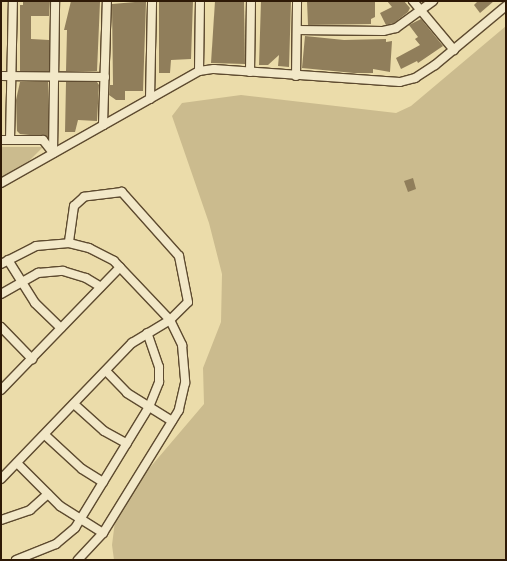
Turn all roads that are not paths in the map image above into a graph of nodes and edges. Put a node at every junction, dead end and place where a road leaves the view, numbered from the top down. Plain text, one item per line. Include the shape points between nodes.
1 (13, 1) edge
2 (55, 1) edge
3 (107, 1) edge
4 (152, 1) edge
5 (200, 1) edge
6 (251, 1) edge
7 (298, 1) edge
8 (413, 1) edge
9 (433, 1) edge
10 (506, 6) edge
11 (421, 11) junction
12 (297, 30) junction
13 (454, 50) junction
14 (199, 71) junction
15 (250, 72) junction
16 (1, 76) edge
17 (11, 76) junction
18 (296, 76) junction
19 (55, 77) junction
20 (105, 77) junction
21 (150, 99) junction
22 (103, 125) junction
23 (1, 140) edge
24 (10, 140) junction
25 (53, 153) junction
26 (1, 183) edge
27 (69, 243) junction
28 (5, 262) edge
29 (120, 267) junction
30 (21, 281) junction
31 (101, 287) junction
32 (1, 294) edge
33 (170, 320) junction
34 (1, 327) edge
35 (61, 328) junction
36 (147, 334) junction
37 (32, 358) junction
38 (106, 371) junction
39 (1, 389) edge
40 (74, 404) junction
41 (149, 407) junction
42 (172, 421) junction
43 (44, 435) junction
44 (127, 444) junction
45 (17, 463) junction
46 (1, 479) edge
47 (103, 482) junction
48 (48, 494) junction
49 (80, 519) junction
50 (1, 520) edge
51 (102, 533) junction
52 (16, 560) edge
53 (78, 560) edge

1 - 17 street
2 - 19 street
3 - 20 street
4 - 21 street
5 - 14 street
6 - 15 street
7 - 12 street
8 - 11 street
9 - 11 street
10 - 13 street
11 - 12 street via 396,28 383,31
11 - 13 street
12 - 18 street
13 - 18 street via 415,78 400,82
14 - 15 street
14 - 21 street
15 - 18 street
16 - 17 street
17 - 19 street
17 - 24 street
19 - 20 street
19 - 25 street
20 - 22 street
21 - 22 street
22 - 25 street
23 - 24 street
24 - 25 street via 42,140
25 - 26 street
27 - 28 street via 36,246
27 - 29 street via 106,256
27 - 33 street via 74,206 84,197 122,192 179,256 188,302
28 - 30 street
29 - 31 street
29 - 33 street
30 - 31 street via 38,272 63,271 86,278
30 - 32 street
30 - 35 street via 35,303
31 - 35 street
33 - 36 street
33 - 42 street via 182,345 186,370 183,398
34 - 37 street
35 - 37 street
36 - 38 street via 132,343
36 - 41 street via 159,367 158,382
37 - 39 street
38 - 40 street
38 - 41 street via 127,393
40 - 43 street
40 - 44 street via 104,431
41 - 42 street
41 - 44 street
42 - 51 street
43 - 45 street
43 - 47 street via 82,469
44 - 47 street
45 - 46 street
45 - 48 street
47 - 49 street
48 - 49 street
48 - 50 street via 30,510
49 - 51 street
49 - 52 street via 75,528 56,544
51 - 53 street

